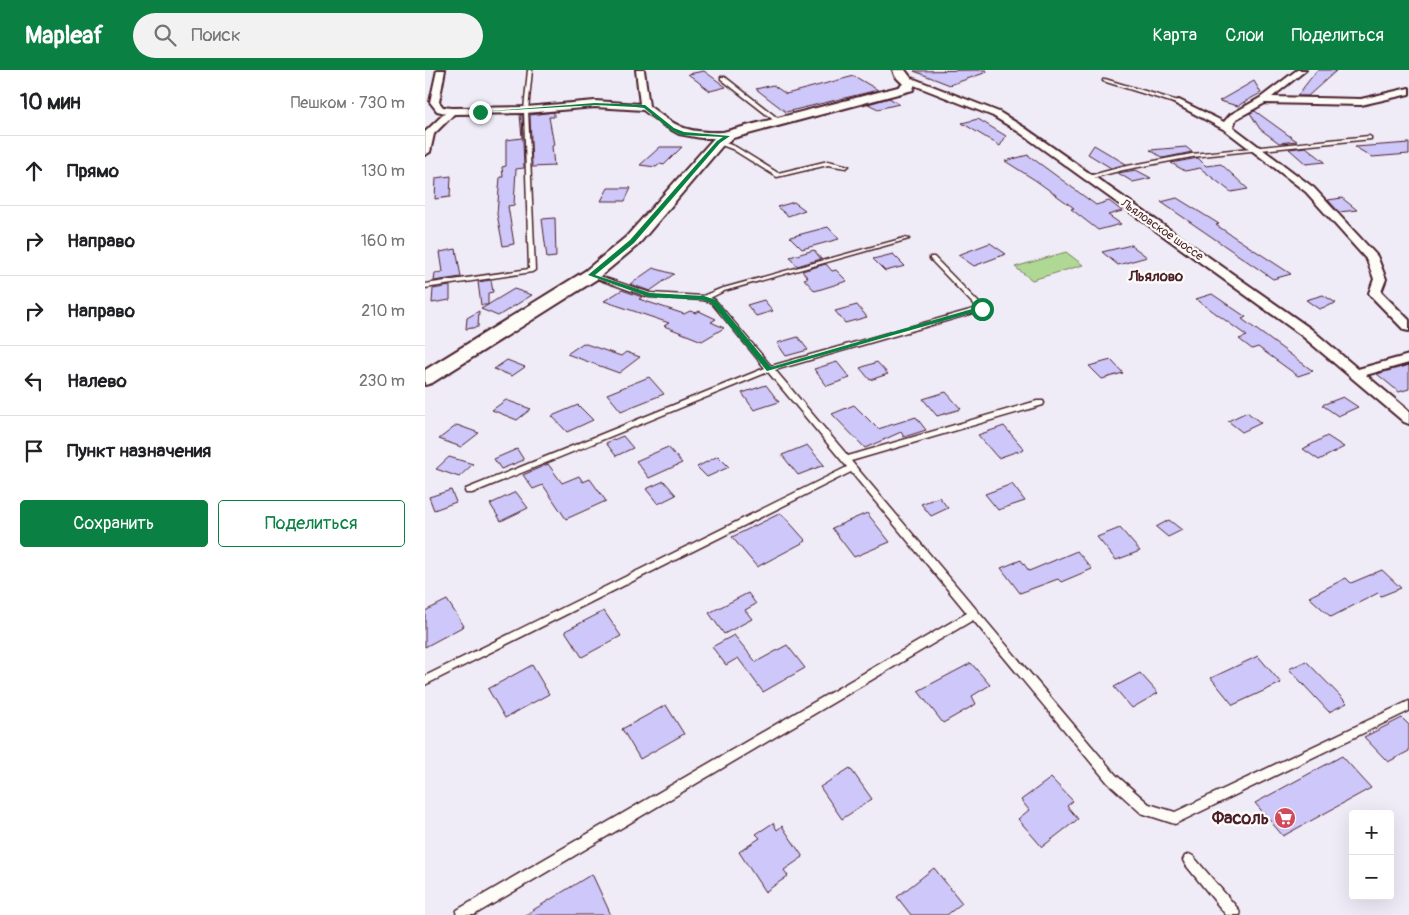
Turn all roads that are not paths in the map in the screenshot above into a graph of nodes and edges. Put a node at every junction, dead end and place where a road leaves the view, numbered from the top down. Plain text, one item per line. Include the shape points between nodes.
1 (441, 70) edge
2 (530, 70) edge
3 (640, 70) edge
4 (1302, 70) edge
5 (898, 73) edge
6 (723, 78) dead end
7 (1105, 80) dead end
8 (1409, 91) edge
9 (1263, 100) junction
10 (1176, 102) joint
11 (645, 107) junction
12 (526, 110) junction
13 (453, 112) junction
14 (778, 122) junction
15 (1228, 128) junction
16 (1369, 138) dead end
17 (723, 139) junction
18 (1257, 149) junction
19 (425, 152) edge
20 (846, 166) dead end
21 (1088, 177) junction
22 (906, 239) dead end
23 (932, 258) dead end
24 (591, 275) junction
25 (425, 286) edge
26 (704, 298) junction
27 (1409, 327) edge
28 (1409, 359) edge
29 (769, 369) junction
30 (1354, 374) junction
31 (427, 375) edge
32 (1039, 403) dead end
33 (1409, 419) edge
34 (845, 460) junction
35 (853, 468) junction
36 (469, 491) dead end
37 (974, 614) junction
38 (425, 681) edge
39 (1409, 706) edge
40 (1189, 860) dead end
41 (462, 915) edge
42 (1234, 915) edge

1 - 13 street via 434,102 440,109
2 - 12 lane
3 - 11 street
4 - 9 street
5 - 14 street via 909,83 903,90
5 - 21 street, Льяловское шоссе via 996,114
6 - 14 lane
7 - 10 lane
8 - 9 street via 1361,102
9 - 15 street via 1233,116
10 - 15 street
11 - 12 street via 595,104
11 - 17 street via 683,134
12 - 13 street
12 - 25 lane via 532,270
13 - 19 street via 429,133
14 - 17 street
15 - 18 street
16 - 18 lane
17 - 20 lane via 777,175 828,163
17 - 24 street via 632,241
18 - 21 lane via 1171,158
18 - 27 street via 1310,190 1373,259 1381,279 1375,294
21 - 30 street, Льяловское шоссе via 1306,332
22 - 26 lane via 722,290
23 - 29 lane via 982,309
24 - 26 lane via 649,295
24 - 31 street
26 - 29 lane via 713,301
28 - 30 street
29 - 34 lane
29 - 36 lane
30 - 33 street, Льяловское шоссе
32 - 34 lane
34 - 35 lane
35 - 37 lane
35 - 38 lane
37 - 39 lane via 1111,779 1145,809 1175,818
37 - 41 lane
40 - 42 lane

